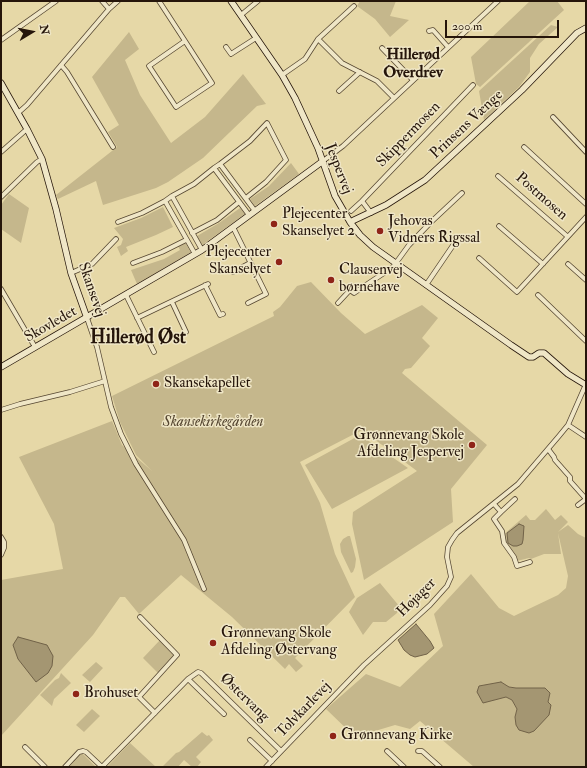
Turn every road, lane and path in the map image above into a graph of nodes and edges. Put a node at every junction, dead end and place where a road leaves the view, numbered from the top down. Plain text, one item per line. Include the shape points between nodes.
1 (56, 1) edge
2 (102, 1) edge
3 (118, 1) edge
4 (159, 1) edge
5 (231, 1) edge
6 (258, 1) edge
7 (498, 1) edge
8 (354, 6) dead end
9 (109, 9) junction
10 (241, 15) junction
11 (586, 28) edge
12 (429, 31) dead end
13 (256, 38) junction
14 (318, 39) junction
15 (1, 40) edge
16 (185, 41) junction
17 (226, 47) dead end
18 (382, 48) dead end
19 (448, 48) junction
20 (61, 65) junction
21 (360, 72) junction
22 (282, 75) junction
23 (413, 80) junction
24 (1, 82) edge
25 (473, 85) dead end
26 (339, 91) dead end
27 (394, 98) junction
28 (18, 113) junction
29 (553, 117) dead end
30 (27, 129) junction
31 (113, 147) dead end
32 (524, 147) dead end
33 (1, 152) edge
34 (586, 152) edge
35 (42, 159) junction
36 (323, 161) junction
37 (220, 164) junction
38 (214, 168) junction
39 (498, 176) dead end
40 (462, 193) dead end
41 (172, 196) junction
42 (1, 197) edge
43 (246, 198) junction
44 (164, 201) junction
45 (362, 201) junction
46 (239, 202) junction
47 (586, 204) edge
48 (255, 211) junction
49 (351, 212) dead end
50 (371, 213) junction
51 (249, 215) junction
52 (586, 217) edge
53 (118, 222) dead end
54 (350, 222) junction
55 (499, 226) dead end
56 (233, 227) junction
57 (192, 233) junction
58 (567, 236) junction
59 (458, 238) dead end
60 (116, 239) dead end
61 (186, 240) junction
62 (202, 250) junction
63 (195, 254) junction
64 (479, 258) dead end
65 (133, 263) dead end
66 (250, 263) junction
67 (396, 264) junction
68 (543, 264) junction
69 (568, 264) dead end
70 (233, 272) dead end
71 (71, 273) junction
72 (586, 280) edge
73 (426, 285) junction
74 (1, 289) edge
75 (126, 295) junction
76 (538, 295) dead end
77 (172, 302) junction
78 (248, 303) dead end
79 (338, 303) dead end
80 (223, 314) dead end
81 (87, 318) junction
82 (137, 318) junction
83 (186, 332) dead end
84 (586, 341) edge
85 (35, 347) junction
86 (154, 352) dead end
87 (1, 368) edge
88 (105, 381) junction
89 (586, 384) edge
90 (1, 410) edge
91 (568, 425) junction
92 (586, 437) edge
93 (548, 449) junction
94 (586, 499) edge
95 (515, 500) dead end
96 (494, 504) junction
97 (578, 506) dead end
98 (501, 512) junction
99 (1, 537) edge
100 (1, 555) edge
101 (530, 562) dead end
102 (204, 589) dead end
103 (140, 617) dead end
104 (355, 675) joint
105 (188, 679) junction
106 (155, 713) junction
107 (224, 714) dead end
108 (250, 740) dead end
109 (25, 747) dead end
110 (281, 751) junction
111 (386, 751) dead end
112 (418, 751) dead end
113 (270, 762) junction
114 (45, 767) edge
115 (65, 767) edge
116 (102, 767) edge
117 (266, 767) edge
118 (274, 767) edge
119 (404, 767) edge
120 (440, 767) edge

1 - 15 street
2 - 9 street
3 - 9 street
4 - 16 street
5 - 10 street, Jespervej
6 - 10 street
7 - 19 street, Skovledet
8 - 14 street
9 - 20 street
10 - 13 street, Jespervej
11 - 50 street, Prinsens Vænge via 577,33 522,90 425,180
12 - 19 street via 433,30
13 - 17 street via 231,54
13 - 22 street, Jespervej
14 - 21 street via 342,63
14 - 22 street via 305,59
16 - 16 street via 212,83 176,108 149,66
18 - 23 street
19 - 23 street, Skovledet
20 - 28 street
20 - 31 street
21 - 26 street
21 - 27 street via 377,81
22 - 36 street, Jespervej
23 - 27 street, Skovledet
24 - 28 street, Skansevej
25 - 45 street, Skippermosen
27 - 36 street, Skovledet via 343,146
28 - 30 street, Skansevej
29 - 34 street
30 - 33 street
30 - 35 street, Skansevej
32 - 47 street, Postmosen
35 - 42 street
35 - 71 street, Skansevej
36 - 48 street, Skovledet
36 - 54 street, Jespervej via 335,196
37 - 38 street
37 - 43 street
37 - 43 street via 250,142 267,123 286,160 266,182
38 - 41 street via 194,184
38 - 46 street
39 - 58 street, Postmosen
40 - 67 street via 409,245
41 - 44 street
41 - 57 street
43 - 48 street
44 - 53 street
44 - 61 street
45 - 49 street, Skippermosen
45 - 50 street
46 - 51 street
46 - 57 street via 216,220
48 - 51 street, Skovledet
50 - 54 street, Prinsens Vænge
51 - 56 street, Skovledet
52 - 58 street, Postmosen
54 - 67 street, Jespervej via 373,247
55 - 68 street
56 - 62 street, Skovledet
56 - 66 street
57 - 62 street
58 - 68 street, Postmosen
59 - 73 street
60 - 71 street via 92,264
61 - 63 street
61 - 65 street
62 - 63 street, Skovledet
63 - 75 street, Skovledet
64 - 68 street, Postmosen via 517,292
66 - 70 street
66 - 78 street via 266,294
67 - 73 street, Jespervej
67 - 79 street via 354,293 350,290
69 - 72 street
71 - 81 street, Skansevej
73 - 89 street, Jespervej via 524,353 533,357 539,353 544,354 568,374
74 - 85 street
75 - 81 street, Skovledet
75 - 82 street
76 - 84 street
77 - 80 street via 206,284 220,315
77 - 82 street
77 - 83 street
81 - 85 street, Skovledet
81 - 88 street, Skansevej
82 - 86 street
85 - 87 street, Skovledet
88 - 90 street
88 - 102 street, Skansevej via 116,421 128,449 184,540
89 - 91 street, Højager
91 - 92 street
91 - 93 street, Højager
93 - 94 street
93 - 96 street, Højager via 518,484
94 - 97 street
95 - 98 street
96 - 98 street
96 - 104 street, Højager via 457,533 452,540 447,557 451,577 447,586
98 - 101 street via 494,520 502,531 504,543 517,566
99 - 100 street via 4,548
103 - 106 street via 177,655 139,697
104 - 110 street, Tolvkarlevej
105 - 106 street
105 - 107 street, Østervang
105 - 110 street, Østervang via 195,673 201,673
106 - 116 street
108 - 113 street
109 - 114 street
110 - 113 street, Tolvkarlevej
111 - 119 street
112 - 120 street via 422,751
113 - 117 street, Tolvkarlevej
113 - 118 street
115 - 116 street via 83,751

